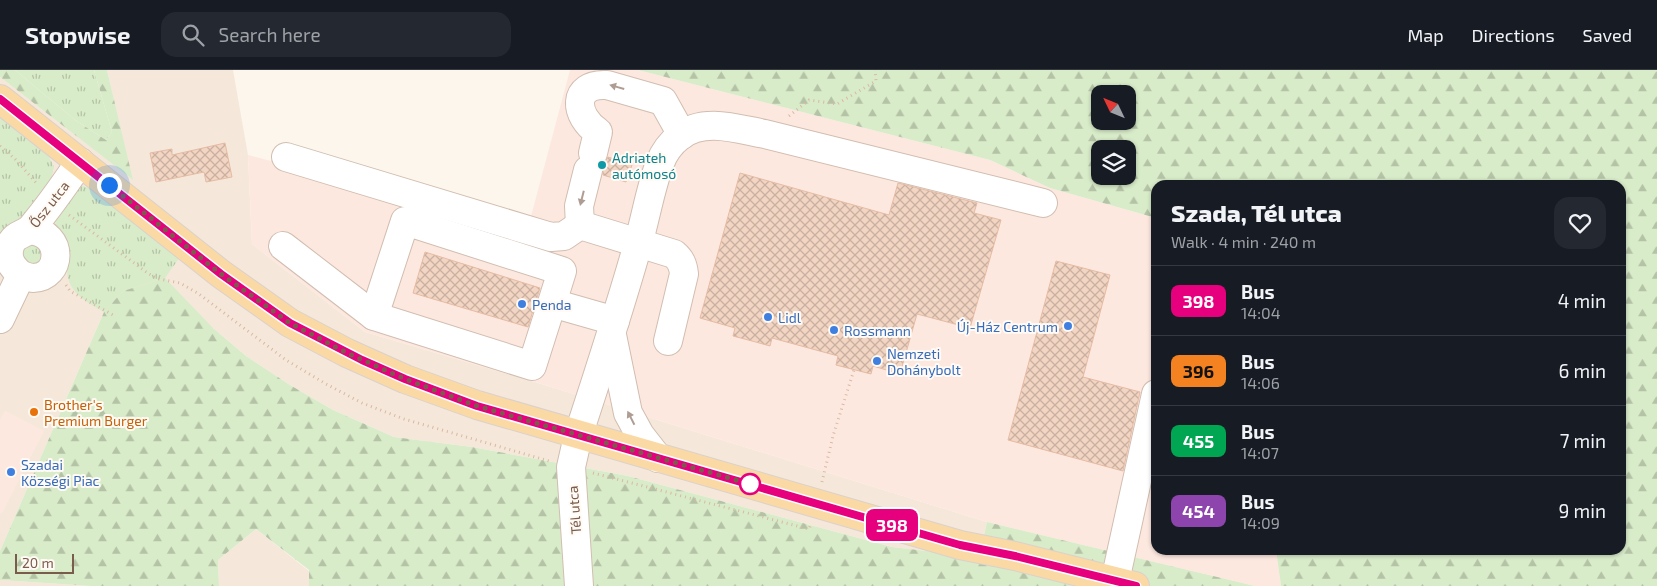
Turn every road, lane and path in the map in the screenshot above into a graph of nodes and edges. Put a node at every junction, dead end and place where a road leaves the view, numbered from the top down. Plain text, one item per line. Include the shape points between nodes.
1 (875, 70) edge
2 (0, 99) edge
3 (682, 135) junction
4 (776, 136) junction
5 (286, 156) dead end
6 (80, 162) junction
7 (1043, 202) dead end
8 (580, 225) junction
9 (30, 230) junction
10 (638, 243) junction
11 (283, 246) dead end
12 (10, 262) edge
13 (53, 265) junction
14 (552, 303) junction
15 (114, 315) dead end
16 (374, 316) junction
17 (0, 319) edge
18 (613, 327) junction
19 (668, 341) dead end
20 (854, 370) dead end
21 (1151, 424) edge
22 (578, 436) junction
23 (833, 436) dead end
24 (658, 458) junction
25 (1125, 583) edge
26 (579, 586) edge

1 - 4 path via 876,81 837,104 809,100 781,123
2 - 6 main road
3 - 4 street via 693,129 718,126
3 -> 8 street via 664,101 607,85 593,86 586,91 581,96 580,111 584,120 598,132 579,206
3 - 10 street, Tél utca via 671,145 660,164
4 - 7 street
5 - 8 street via 551,237 564,236
6 - 9 street, Ősz utca
6 - 22 main road via 221,274 290,323 405,379 477,406
8 - 10 street
9 - 12 street, Ősz utca via 18,235 10,244
9 - 13 street via 46,234 52,241 56,250
10 - 18 street, Tél utca
10 - 19 street via 674,254 682,264 684,274
11 - 16 street
12 - 13 street via 34,278
12 - 17 street, Ősz utca
13 - 15 path via 70,291
14 - 16 street via 532,366
14 - 16 street via 562,271 404,221
14 - 18 street
18 - 22 street, Tél utca
24 -> 18 street via 628,414
20 - 23 path
21 - 25 street
22 - 24 main road
22 - 26 street, Tél utca via 571,467
24 - 25 main road via 960,545

